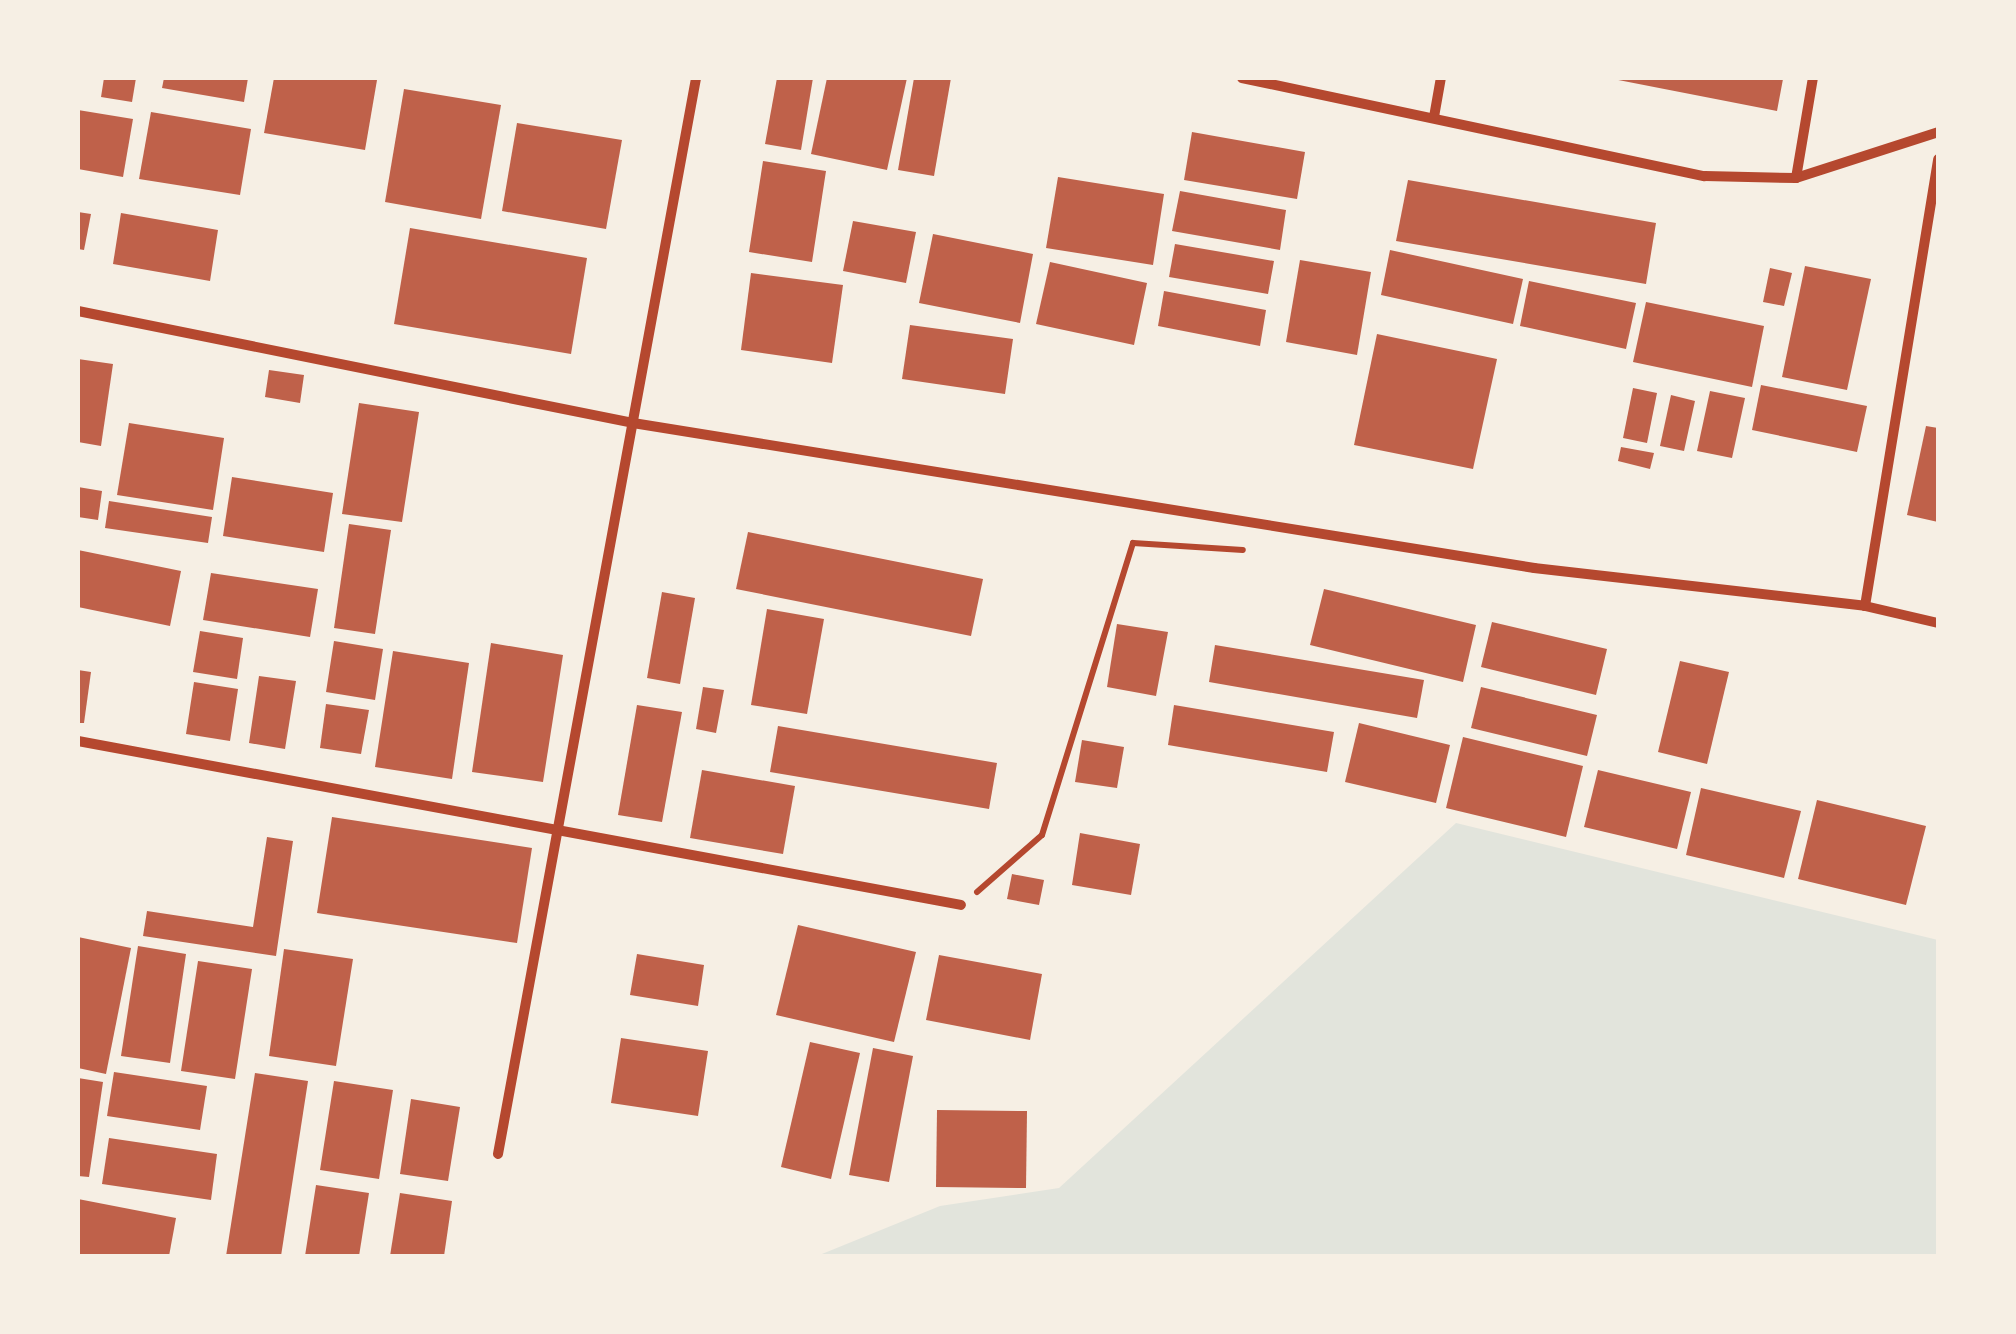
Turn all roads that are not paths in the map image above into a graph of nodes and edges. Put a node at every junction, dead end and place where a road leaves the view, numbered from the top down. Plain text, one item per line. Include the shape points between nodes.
1 (696, 78) edge
2 (1242, 78) edge
3 (1441, 78) edge
4 (1813, 78) edge
5 (1434, 117) junction
6 (1938, 132) edge
7 (1938, 159) edge
8 (1796, 178) junction
9 (1924, 253) junction
10 (1938, 256) edge
11 (78, 311) edge
12 (633, 423) junction
13 (1865, 606) junction
14 (1938, 622) edge
15 (78, 742) edge
16 (560, 827) junction
17 (962, 905) road end
18 (498, 1154) dead end

1 - 12 street
2 - 5 street
3 - 5 street
4 - 8 street
5 - 8 street via 1706,176
6 - 8 street
7 - 9 street
9 - 10 street
9 - 13 street
11 - 12 street
12 - 13 street via 1534,568
12 - 16 street
13 - 14 street
15 - 16 street
16 - 17 street
16 - 18 street

